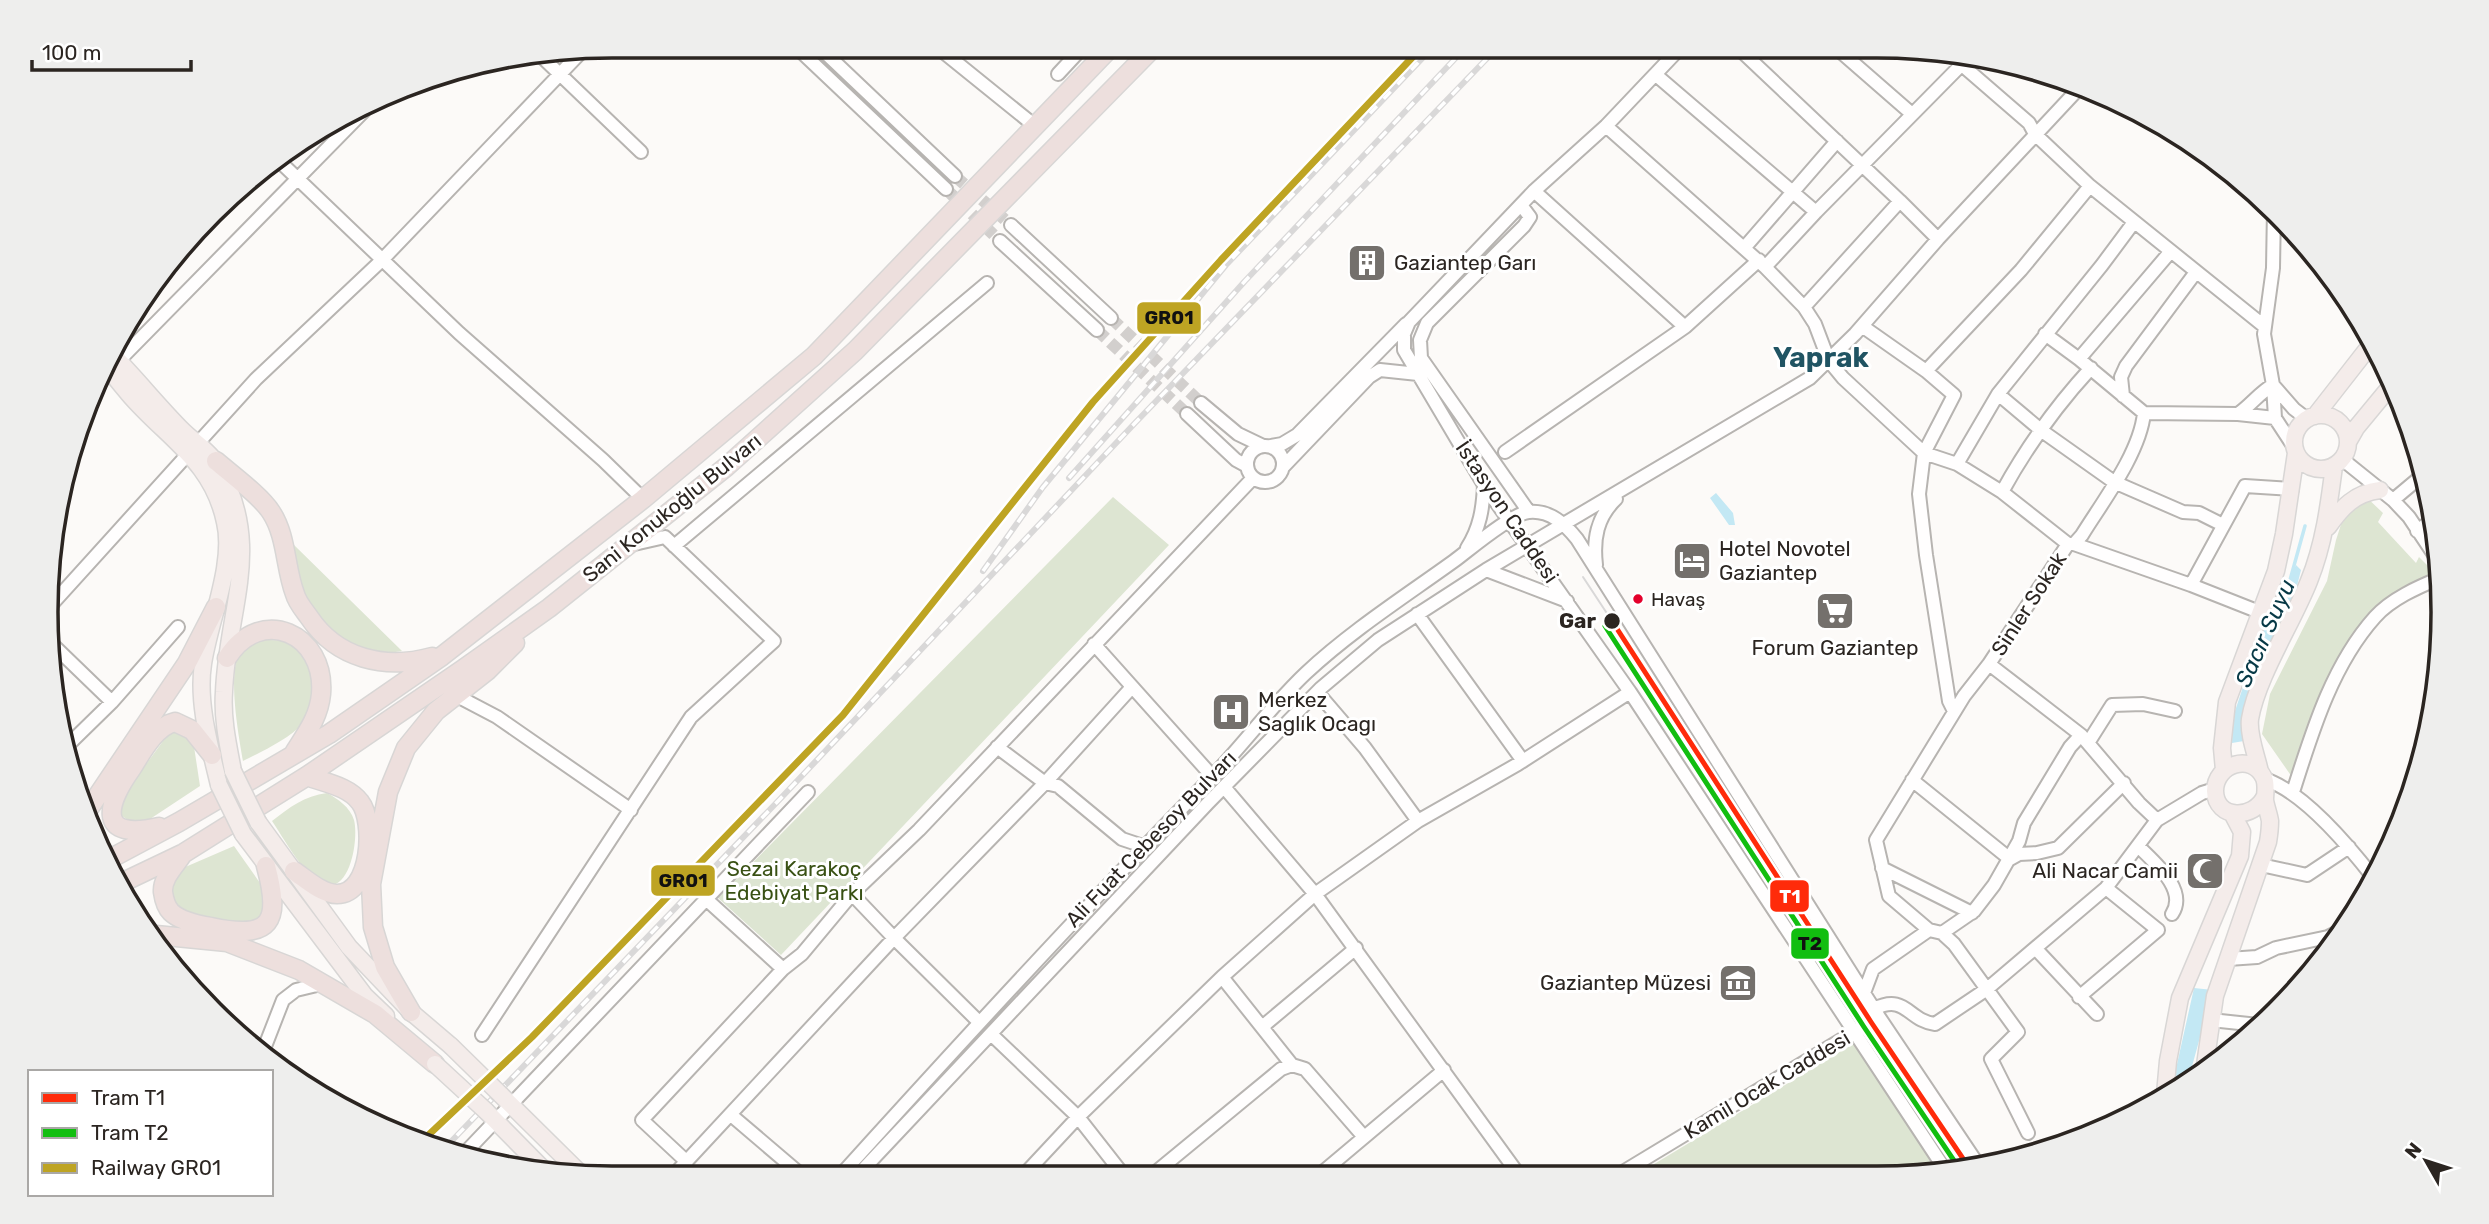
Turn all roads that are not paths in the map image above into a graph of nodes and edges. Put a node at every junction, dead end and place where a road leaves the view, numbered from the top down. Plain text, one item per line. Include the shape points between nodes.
1 (808, 58) edge
2 (831, 58) edge
3 (951, 58) edge
4 (1073, 58) edge
5 (1100, 58) edge
6 (1143, 58) edge
7 (1671, 58) edge
8 (1749, 58) edge
9 (1848, 58) edge
10 (575, 59) edge
11 (546, 61) edge
12 (1959, 64) edge
13 (1961, 66) junction
14 (1058, 74) dead end
15 (1656, 75) junction
16 (561, 76) junction
17 (2073, 94) edge
18 (1912, 114) junction
19 (352, 123) edge
20 (1606, 125) junction
21 (1035, 126) junction
22 (2035, 134) junction
23 (1838, 141) junction
24 (641, 152) dead end
25 (1862, 165) junction
26 (284, 166) edge
27 (955, 176) tunnel mouth
28 (297, 178) junction
29 (2090, 186) junction
30 (946, 189) tunnel mouth
31 (1534, 191) junction
32 (1792, 193) junction
33 (1900, 201) junction
34 (1521, 205) junction
35 (1815, 212) junction
36 (2134, 222) junction
37 (1011, 225) tunnel mouth
38 (2274, 225) edge
39 (1938, 239) junction
40 (1000, 241) tunnel mouth
41 (1745, 247) junction
42 (2171, 251) junction
43 (382, 260) junction
44 (1762, 264) junction
45 (2196, 272) junction
46 (987, 283) dead end
47 (1804, 307) junction
48 (1111, 318) tunnel mouth
49 (1409, 322) junction
50 (1862, 326) junction
51 (2264, 326) junction
52 (1685, 327) junction
53 (1097, 330) tunnel mouth
54 (2045, 334) junction
55 (126, 346) edge
56 (2365, 351) edge
57 (2080, 359) junction
58 (1829, 361) junction
59 (116, 366) edge
60 (2091, 368) junction
61 (1926, 372) junction
62 (1418, 374) junction
63 (2273, 385) junction
64 (2385, 392) edge
65 (1998, 394) junction
66 (2123, 396) junction
67 (1201, 403) tunnel mouth
68 (2144, 413) junction
69 (1187, 414) tunnel mouth
70 (2238, 414) junction
71 (2311, 417) junction
72 (2275, 418) junction
73 (2042, 430) junction
74 (2348, 442) junction
75 (1267, 446) junction
76 (193, 449) junction
77 (2295, 450) junction
78 (1505, 452) dead end
79 (1924, 453) junction
80 (216, 461) junction
81 (2338, 462) junction
82 (1957, 464) junction
83 (1247, 466) junction
84 (1284, 466) junction
85 (1253, 478) junction
86 (2415, 479) edge
87 (2114, 482) junction
88 (1484, 485) junction
89 (1628, 488) junction
90 (2292, 489) junction
91 (2002, 492) junction
92 (2387, 495) junction
93 (643, 499) junction
94 (1529, 512) junction
95 (1509, 521) junction
96 (1564, 523) junction
97 (2222, 525) junction
98 (2425, 526) edge
99 (2417, 531) junction
100 (2325, 532) junction
101 (2071, 544) junction
102 (630, 545) junction
103 (1527, 545) junction
104 (2427, 545) edge
105 (674, 546) junction
106 (1463, 554) junction
107 (1486, 570) junction
108 (1597, 572) junction
109 (2430, 583) edge
110 (2191, 585) junction
111 (58, 597) edge
112 (1567, 601) junction
113 (216, 607) junction
114 (549, 608) junction
115 (2262, 613) junction
116 (1417, 614) junction
117 (178, 627) dead end
118 (1094, 644) junction
119 (59, 651) edge
120 (445, 654) junction
121 (227, 658) junction
122 (1989, 664) junction
123 (1132, 687) junction
124 (1317, 692) junction
125 (1630, 692) junction
126 (457, 696) junction
127 (112, 702) junction
128 (1954, 711) junction
129 (2175, 711) dead end
130 (2084, 739) junction
131 (73, 740) edge
132 (997, 747) junction
133 (212, 755) junction
134 (292, 756) junction
135 (1523, 761) junction
136 (2224, 770) junction
137 (2262, 775) junction
138 (307, 776) junction
139 (1212, 776) junction
140 (1912, 780) junction
141 (1045, 783) junction
142 (2124, 783) junction
143 (1223, 787) junction
144 (2215, 789) junction
145 (808, 792) dead end
146 (2293, 792) junction
147 (2265, 796) junction
148 (92, 804) edge
149 (631, 810) junction
150 (2232, 813) junction
151 (2157, 820) junction
152 (1418, 821) junction
153 (179, 822) junction
154 (1143, 846) junction
155 (2139, 847) junction
156 (2349, 847) junction
157 (184, 853) junction
158 (115, 856) edge
159 (2010, 859) junction
160 (2261, 864) junction
161 (266, 866) junction
162 (1882, 868) junction
163 (2367, 870) edge
164 (294, 871) junction
165 (127, 880) edge
166 (2106, 888) junction
167 (852, 894) junction
168 (1315, 894) junction
169 (706, 899) junction
170 (1972, 913) junction
171 (2172, 914) dead end
172 (1935, 931) junction
173 (162, 936) edge
174 (894, 938) junction
175 (2325, 938) edge
176 (1356, 948) junction
177 (2036, 949) junction
178 (2228, 958) junction
179 (783, 969) junction
180 (1222, 977) junction
181 (321, 984) junction
182 (1987, 989) junction
183 (1864, 993) junction
184 (2079, 997) junction
185 (411, 1012) junction
186 (1877, 1013) junction
187 (2096, 1014) dead end
188 (2211, 1020) junction
189 (979, 1022) junction
190 (2248, 1024) edge
191 (1262, 1027) junction
192 (1854, 1033) junction
193 (482, 1035) dead end
194 (992, 1035) junction
195 (266, 1044) edge
196 (2206, 1058) edge
197 (435, 1064) junction
198 (1292, 1065) junction
199 (1444, 1070) junction
200 (2166, 1085) edge
201 (505, 1099) junction
202 (490, 1115) junction
203 (731, 1115) junction
204 (1079, 1116) junction
205 (2028, 1133) dead end
206 (1364, 1137) junction
207 (468, 1147) edge
208 (1974, 1158) edge
209 (535, 1161) edge
210 (687, 1162) junction
211 (1940, 1163) edge
212 (571, 1165) edge
213 (683, 1166) edge
214 (791, 1166) edge
215 (849, 1166) edge
216 (866, 1166) edge
217 (1032, 1166) edge
218 (1117, 1166) edge
219 (1163, 1166) edge
220 (1330, 1166) edge
221 (1512, 1166) edge
222 (1633, 1166) edge

1 - 30 street
2 - 27 street
3 - 21 street
4 - 14 street
5 - 21 highway, Sani Konukoğlu Bulvarı
6 - 102 highway, Sani Konukoğlu Bulvarı via 855,351 726,467
7 - 15 street
8 - 23 street
9 - 18 street
10 - 16 street
11 - 16 street
12 - 13 street
13 - 18 street
13 - 22 street via 2029,123
15 - 20 street
15 - 32 street
16 - 24 street
16 - 43 street
17 - 22 street
18 - 25 street
19 - 28 street
20 - 31 street
20 - 41 street
21 - 93 highway, Sani Konukoğlu Bulvarı via 814,356
22 - 29 street
22 - 39 street
23 - 25 street
23 - 32 street
25 - 33 street
25 - 35 street
26 - 28 street
28 - 43 street
28 - 55 street
29 - 36 street
29 - 61 street via 2021,270
31 - 34 street
31 - 52 street
32 - 35 street
32 - 41 street
33 - 39 street
33 - 47 street
34 - 49 street
34 - 94 street via 1530,217 1524,226 1427,323 1420,340 1421,358
35 - 44 street
36 - 42 street
36 - 54 street
37 - 48 street
38 - 51 street
39 - 50 street
40 - 53 street
41 - 44 street
42 - 45 street
42 - 57 street
43 - 76 street via 256,379
43 - 93 street
44 - 47 street
44 - 52 street
45 - 51 street
45 - 66 street via 2126,366 2121,377
46 - 105 street
47 - 58 street
49 - 62 street, İstasyon Caddesi via 1404,349
49 - 75 street via 1297,435
50 - 58 street
50 - 61 street
51 - 63 street
52 - 78 street
54 - 57 street
54 - 65 street
56 - 71 main road
57 - 60 street
58 - 79 street
58 - 89 street via 1810,378
59 - 76 main road
60 - 66 street
60 - 73 street
61 - 79 street via 1954,395
62 - 84 street via 1380,370 1369,377
62 - 88 street, İstasyon Caddesi
63 - 70 street
63 - 71 street via 2294,409
63 - 72 street
64 - 74 main road
65 - 73 street
65 - 82 street
66 - 68 street
67 - 75 street via 1238,435
68 - 70 street
68 - 87 street, Sinler Sokak via 2143,427
69 - 83 street
70 - 72 street
71 - 74 main road via 2323,415 2338,421
71 - 77 main road via 2296,431
72 - 77 street
73 - 87 street
73 - 91 street
74 - 81 main road
75 - 83 street via 1250,454
75 - 84 street via 1281,454
76 - 80 main road
76 - 111 street
76 - 113 main road via 226,524 228,548
77 - 81 main road via 2301,461 2317,469
77 - 90 main road
79 - 82 street
79 - 128 street via 1919,494 1926,555
80 - 120 highway via 271,510 295,597 328,640 350,654 407,664
80 - 121 main road via 237,515 243,558
81 - 92 street
81 - 100 main road
82 - 91 street
83 - 85 street
84 - 85 street via 1274,481 1262,483
85 - 118 street
86 - 92 street
87 - 97 street
87 - 101 street, Sinler Sokak
88 - 95 street, İstasyon Caddesi
88 - 106 street via 1478,526
89 - 96 street
89 - 108 street via 1600,519 1595,540
90 - 97 street via 2245,486
90 - 115 main road via 2276,571
91 - 101 street
92 - 99 street
92 - 100 main road via 2365,492 2341,507
93 - 120 highway, Sani Konukoğlu Bulvarı
94 - 95 street, Ali Fuat Cebesoy Bulvarı
94 - 96 street, İstasyon Caddesi
95 - 103 street, İstasyon Caddesi
95 - 106 street, Ali Fuat Cebesoy Bulvarı
96 - 103 street
96 - 108 street, İstasyon Caddesi
97 - 110 street
98 - 99 street
99 - 104 street
100 - 137 main road via 2309,581 2258,691 2250,722
101 - 110 street
101 - 122 street, Sinler Sokak
102 - 105 street via 665,537
102 - 114 highway, Sani Konukoğlu Bulvarı
103 - 107 street
103 - 112 street, İstasyon Caddesi
105 - 149 street via 774,641 691,717
106 - 139 street, Ali Fuat Cebesoy Bulvarı via 1306,673
107 - 112 street
107 - 116 street
108 - 183 street, İstasyon Caddesi
109 - 146 street via 2377,615 2352,649 2331,684
110 - 115 street
112 - 125 street, İstasyon Caddesi
113 - 133 main road via 202,665
113 - 148 highway via 187,663
114 - 126 highway
114 - 138 highway, Sani Konukoğlu Bulvarı
115 - 136 main road via 2227,702
116 - 124 street
116 - 135 street
117 - 127 street
118 - 123 street
118 - 132 street
119 - 127 street
120 - 134 highway, Sani Konukoğlu Bulvarı
121 - 134 highway via 236,644 270,629 295,636 315,659 321,678 318,708
121 - 164 main road, bridge via 223,694 233,771 258,822
122 - 128 street, Sinler Sokak
122 - 130 street
123 - 139 street
123 - 141 street
124 - 143 street
124 - 152 street
125 - 135 street
125 - 192 street, İstasyon Caddesi
126 - 149 street via 497,717
126 - 185 highway via 436,711 406,748 388,792 371,884 373,927 385,967
127 - 131 street
128 - 140 street, Sinler Sokak
129 - 130 street via 2143,704 2112,705
130 - 142 street
130 - 159 street via 2070,747 2024,823
132 - 141 street
132 - 167 street
133 - 153 highway via 192,730 169,723 148,744 110,807 114,821 132,831
133 - 161 main road, bridge via 219,785 243,834
134 - 153 highway, Sani Konukoğlu Bulvarı
135 - 152 street
136 - 137 main road via 2245,764
136 - 144 main road
137 - 146 street
137 - 147 main road
138 - 157 highway, Sani Konukoğlu Bulvarı
138 - 164 highway via 345,789 360,802 368,820 366,866 357,886 338,894 320,889
139 - 154 street, Ali Fuat Cebesoy Bulvarı
140 - 159 street
140 - 162 street, Sinler Sokak via 1876,840
141 - 154 street via 1058,786 1122,839
141 - 174 street
142 - 151 street
142 - 159 street via 2058,848
143 - 168 street
143 - 194 street
144 - 150 main road via 2219,802
144 - 151 street
145 - 169 street
146 - 156 street
147 - 150 main road via 2248,813
147 - 160 main road via 2269,842
149 - 193 street
150 - 200 main road via 2242,832 2239,856 2180,998
151 - 155 street
152 - 168 street
153 - 158 highway, Sani Konukoğlu Bulvarı
154 - 189 street, Ali Fuat Cebesoy Bulvarı
155 - 166 street
155 - 171 street via 2165,873 2176,898
156 - 160 street via 2307,875
156 - 163 street
157 - 161 highway via 162,890 171,913 232,932 257,931 272,915 273,893
157 - 165 highway, Sani Konukoğlu Bulvarı
159 - 170 street
160 - 178 main road
161 - 197 main road via 365,996
162 - 170 street
162 - 172 street, Sinler Sokak via 1889,896
164 - 185 main road via 349,947
166 - 177 street
166 - 184 street via 2158,930
167 - 174 street
167 - 179 street via 802,954
168 - 176 street
168 - 180 street
169 - 179 street
169 - 201 street
170 - 172 street
172 - 182 street, Sinler Sokak via 1954,944
172 - 183 street via 1873,969
173 - 181 highway via 227,942 299,970
174 - 189 street
174 - 203 street
175 - 178 street via 2257,957
176 - 191 street
176 - 199 street
177 - 182 street
177 - 184 street
178 - 188 main road
179 - 210 street via 642,1120
180 - 191 street
180 - 204 street
181 - 195 street via 296,990 283,1000
181 - 197 highway via 375,1014
182 - 186 street via 1936,1024 1917,1018 1898,1004 1886,1003
182 - 205 street, Sinler Sokak via 2018,1032 1991,1059
183 - 186 street, İstasyon Caddesi
184 - 187 street
185 - 201 main road, bridge
186 - 192 street, Kamil Ocak Caddesi
186 - 208 street, İstasyon Caddesi
188 - 190 street
188 - 196 main road
189 - 215 street, Ali Fuat Cebesoy Bulvarı
191 - 198 street
192 - 211 street, İstasyon Caddesi
192 - 222 street, Kamil Ocak Caddesi
194 - 204 street
194 - 216 street
197 - 202 main road, bridge
198 - 206 street via 1306,1069
198 - 219 street via 1281,1069
199 - 206 street
199 - 221 street
201 - 202 street
201 - 212 main road
202 - 207 street
202 - 209 main road
203 - 210 street
203 - 214 street
204 - 217 street
204 - 218 street
206 - 220 street
210 - 213 street

